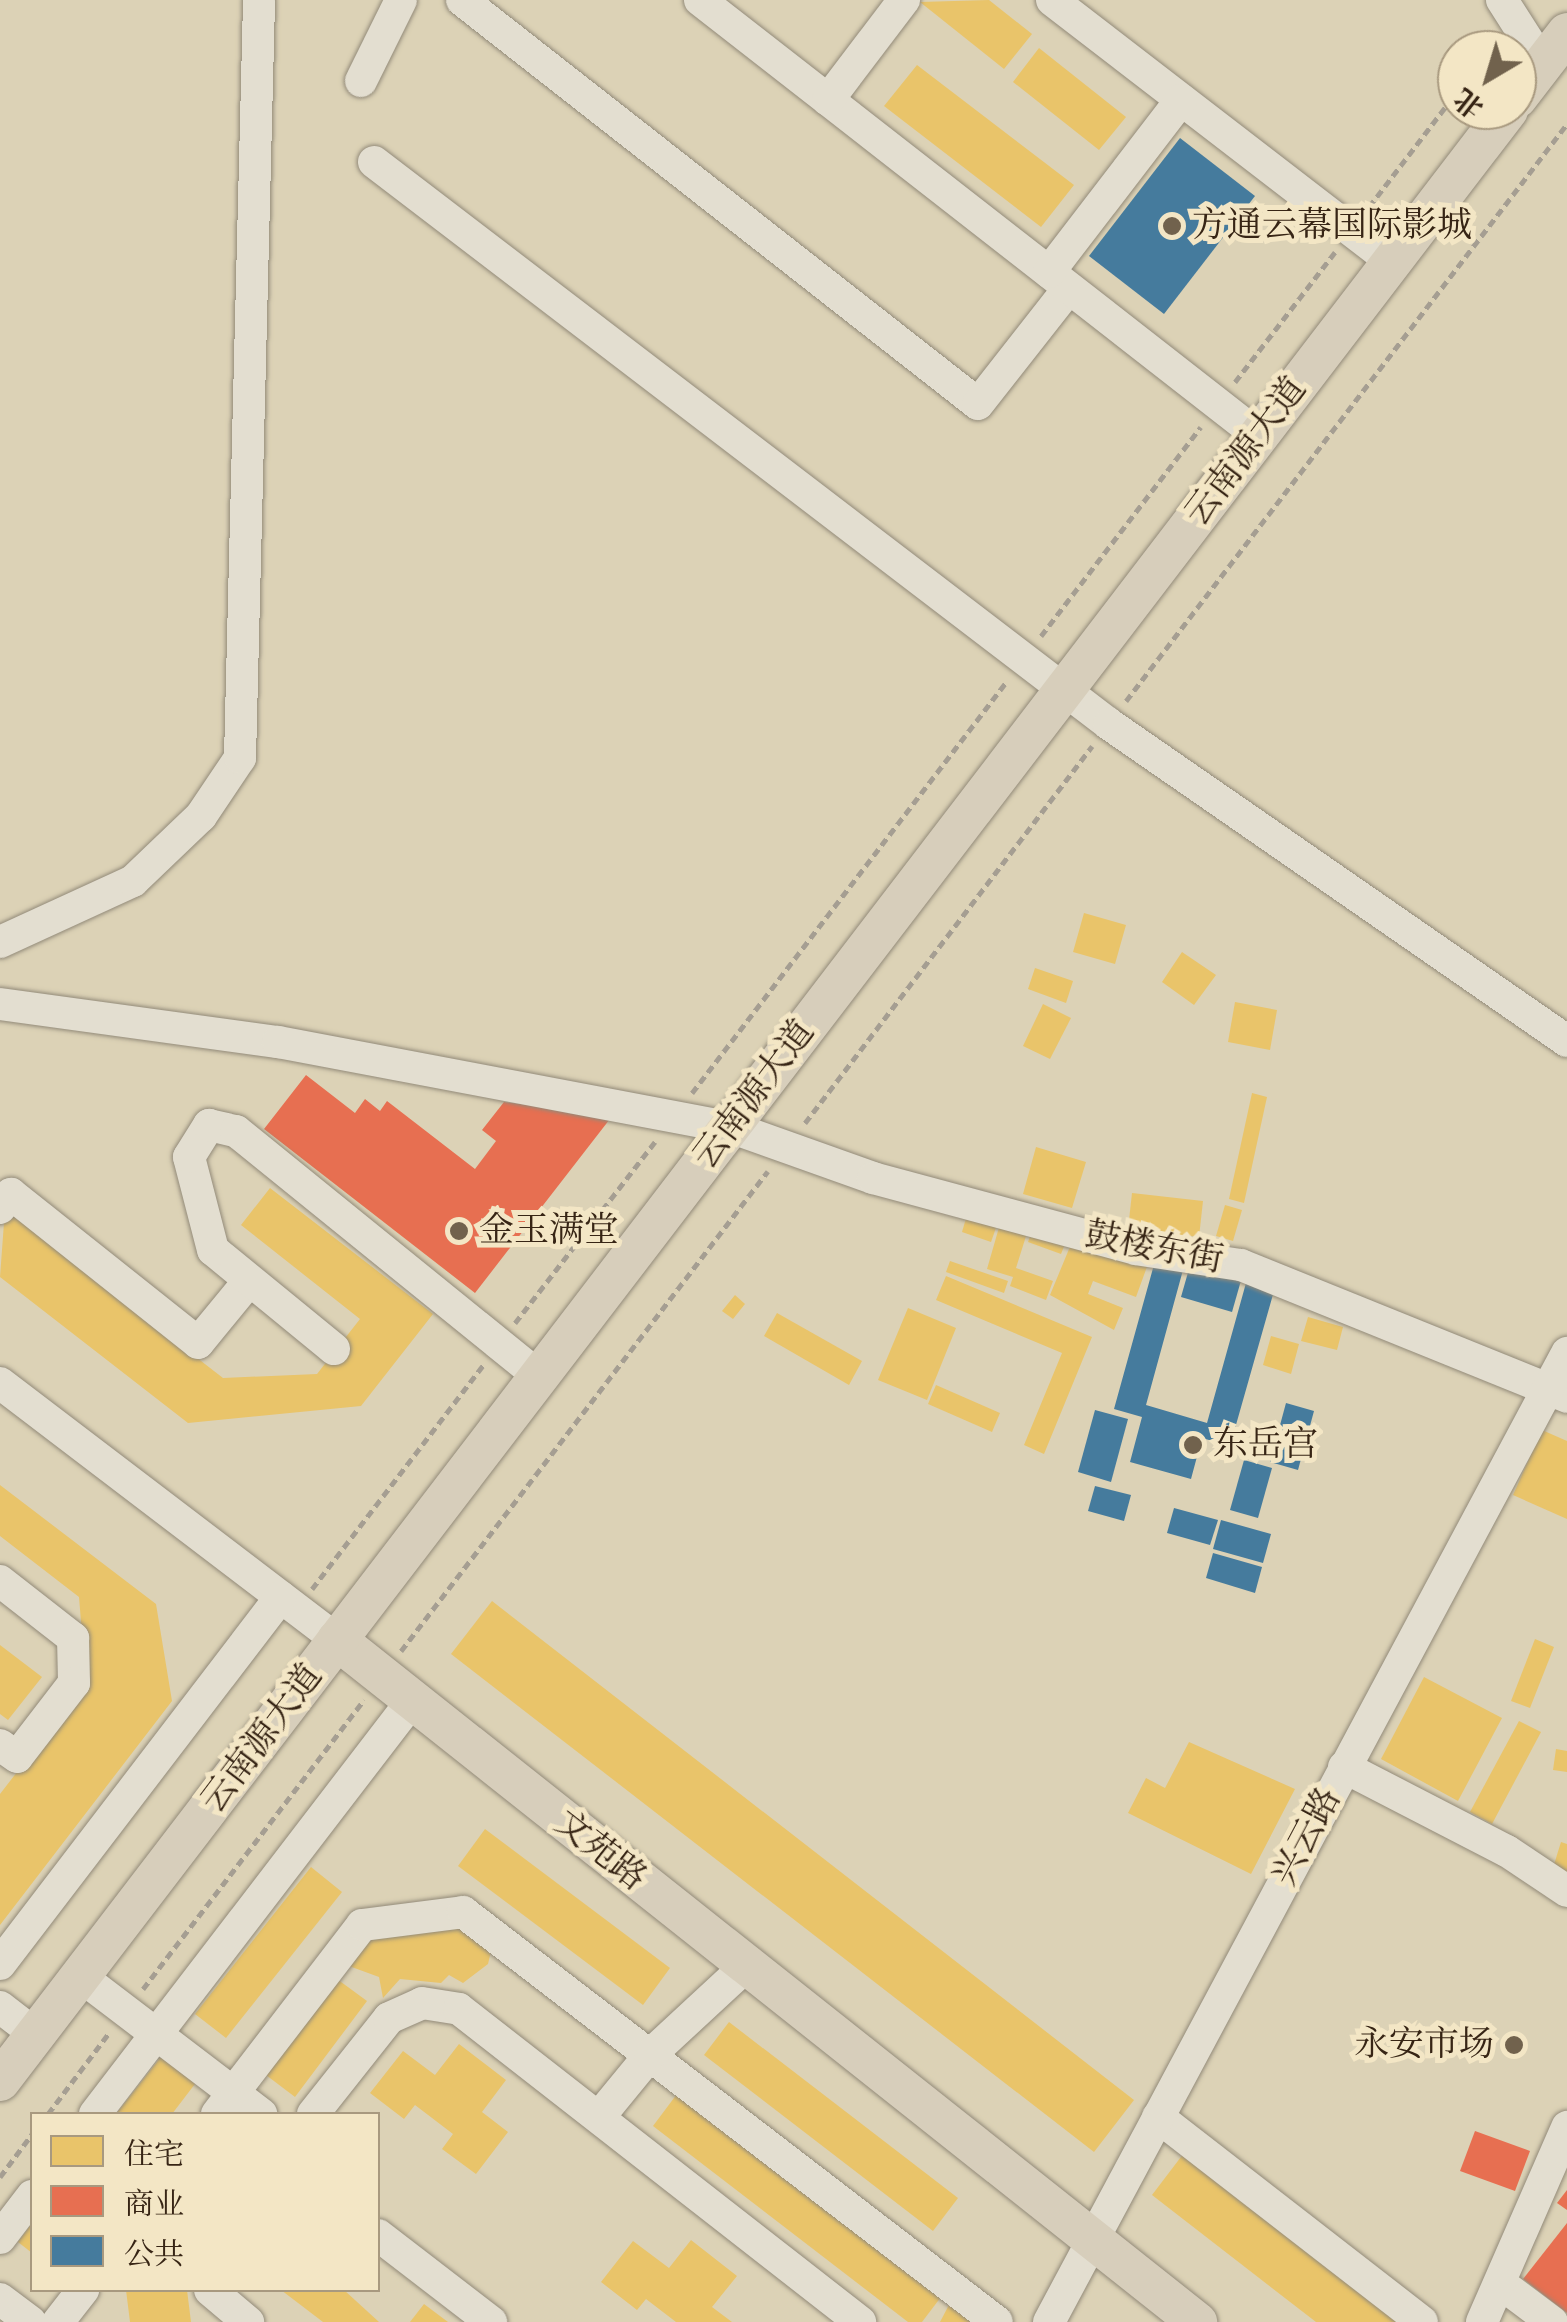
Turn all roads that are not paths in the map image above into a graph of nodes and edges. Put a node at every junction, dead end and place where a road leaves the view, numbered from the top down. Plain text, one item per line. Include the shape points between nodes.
1 (258, 0) edge
2 (401, 0) edge
3 (462, 0) edge
4 (700, 0) edge
5 (904, 0) edge
6 (1052, 0) edge
7 (1502, 0) edge
8 (1555, 48) edge
9 (1537, 72) edge
10 (361, 81) dead end
11 (828, 100) junction
12 (1180, 100) junction
13 (1493, 130) edge
14 (374, 162) dead end
15 (1392, 262) junction
16 (1059, 280) junction
17 (1259, 436) junction
18 (1065, 689) junction
19 (0, 942) edge
20 (0, 1004) edge
21 (1562, 1026) edge
22 (730, 1126) junction
23 (0, 1208) edge
24 (248, 1281) junction
25 (334, 1348) dead end
26 (1567, 1354) edge
27 (539, 1376) junction
28 (0, 1382) edge
29 (1555, 1393) edge
30 (0, 1581) edge
31 (288, 1603) junction
32 (337, 1640) junction
33 (396, 1689) junction
34 (0, 1744) edge
35 (1344, 1767) junction
36 (1567, 1891) edge
37 (0, 1964) edge
38 (746, 1966) junction
39 (80, 1976) junction
40 (0, 2007) edge
41 (35, 2034) junction
42 (156, 2035) junction
43 (650, 2056) junction
44 (0, 2081) edge
45 (225, 2104) edge
46 (96, 2112) edge
47 (253, 2112) edge
48 (315, 2112) edge
49 (1158, 2117) junction
50 (598, 2118) junction
51 (1567, 2127) edge
52 (30, 2199) edge
53 (380, 2237) edge
54 (0, 2238) edge
55 (1092, 2240) junction
56 (1500, 2283) junction
57 (81, 2292) edge
58 (212, 2292) edge
59 (0, 2299) edge
60 (30, 2322) edge
61 (58, 2322) edge
62 (248, 2322) edge
63 (490, 2322) edge
64 (860, 2322) edge
65 (997, 2322) edge
66 (1049, 2322) edge
67 (1197, 2322) edge
68 (1422, 2322) edge
69 (1482, 2322) edge
70 (1552, 2322) edge

1 - 19 street via 240,758 201,816 133,881
2 - 10 street
3 - 16 street via 978,404
4 - 11 street
5 - 11 street
6 - 12 street
7 - 8 street
8 - 9 main road
11 - 16 street
12 - 15 street
12 - 16 street
13 - 15 main road, 云南源大道
14 - 18 street
15 - 17 main road, 云南源大道
16 - 17 street
17 - 18 main road, 云南源大道
18 - 21 street
18 - 22 main road, 云南源大道
20 - 22 street, 鼓楼东街 via 278,1042
22 - 27 main road, 云南源大道
22 - 29 street, 鼓楼东街 via 873,1178 1136,1249 1241,1265
23 - 24 street via 11,1194 198,1343
24 - 25 street
24 - 27 street via 213,1250 204,1231 189,1157 209,1125 236,1131
26 - 29 street, 兴云路
27 - 32 main road, 云南源大道
28 - 31 street, 文苑路
29 - 35 street, 兴云路
30 - 34 street via 73,1638 74,1683 16,1757
31 - 32 street, 文苑路
31 - 37 street
32 - 33 main road, 文苑路
32 - 39 main road, 云南源大道
33 - 38 main road, 文苑路
33 - 42 street
35 - 36 street via 1507,1850
35 - 49 street, 兴云路
38 - 43 street
38 - 55 main road, 文苑路
39 - 41 main road, 云南源大道
39 - 42 street
40 - 41 street
41 - 44 main road, 云南源大道
42 - 45 street
42 - 46 street
43 - 45 street via 463,1912 362,1924
43 - 50 street
43 - 65 street
45 - 47 street
48 - 50 street via 389,2018 406,2006 442,2003 459,2009
49 - 55 street, 兴云路
49 - 68 street
50 - 64 street
51 - 56 street
52 - 54 street
53 - 63 street
55 - 66 street, 兴云路
55 - 67 main road, 文苑路
56 - 69 street
56 - 70 street
57 - 61 street
58 - 62 street
59 - 60 street

